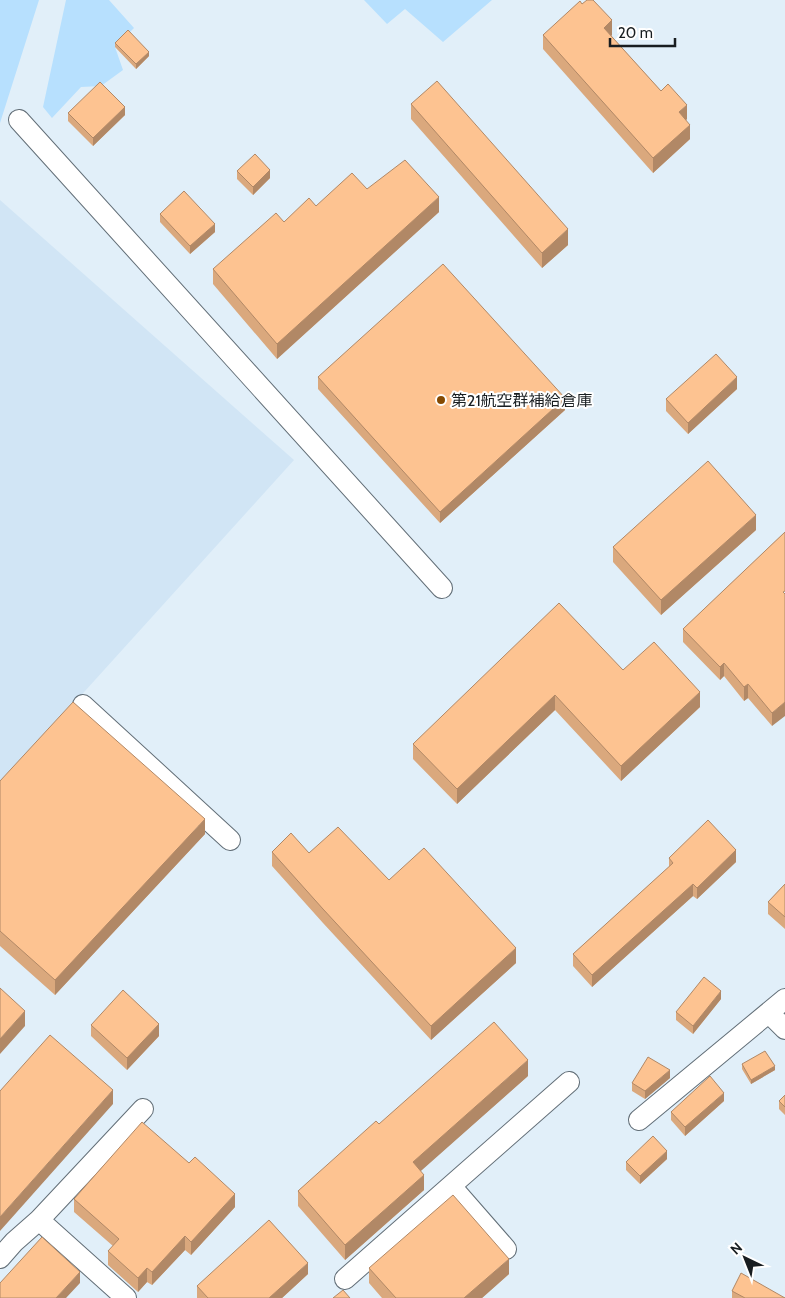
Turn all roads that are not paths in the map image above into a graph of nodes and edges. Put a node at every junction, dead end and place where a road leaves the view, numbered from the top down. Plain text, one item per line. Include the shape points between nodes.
1 (19, 120) dead end
2 (442, 588) dead end
3 (83, 705) dead end
4 (230, 840) dead end
5 (785, 999) edge
6 (768, 1013) junction
7 (785, 1029) edge
8 (569, 1082) dead end
9 (143, 1109) dead end
10 (639, 1120) dead end
11 (451, 1186) junction
12 (40, 1220) junction
13 (506, 1249) dead end
14 (0, 1258) edge
15 (345, 1279) dead end
16 (126, 1298) edge

1 - 2 street
3 - 4 street
5 - 6 street
6 - 7 street
6 - 10 street
8 - 11 street
9 - 12 street
11 - 13 street
11 - 15 street
12 - 14 street
12 - 16 street

